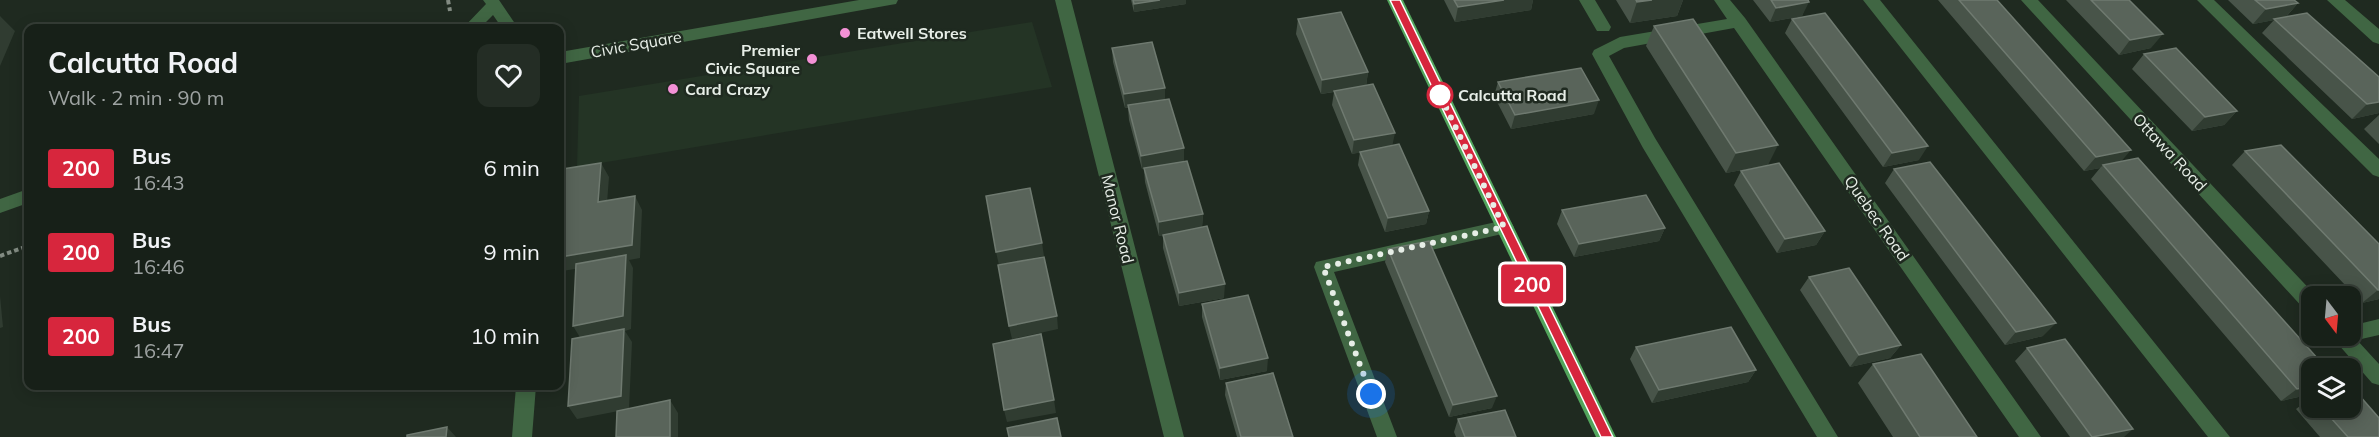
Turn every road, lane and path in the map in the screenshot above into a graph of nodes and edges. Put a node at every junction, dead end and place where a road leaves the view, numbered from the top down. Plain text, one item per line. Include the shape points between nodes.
1 (890, 0) edge
2 (1063, 0) edge
3 (1395, 0) edge
4 (1587, 0) edge
5 (1722, 0) edge
6 (1871, 0) edge
7 (2029, 0) edge
8 (2205, 0) edge
9 (2335, 0) edge
10 (492, 3) edge
11 (1739, 22) junction
12 (474, 24) edge
13 (507, 24) edge
14 (1603, 27) dead end
15 (2379, 38) edge
16 (564, 57) edge
17 (2379, 170) edge
18 (24, 197) edge
19 (0, 206) edge
20 (1504, 227) junction
21 (24, 247) edge
22 (0, 256) edge
23 (2301, 292) edge
24 (2379, 327) edge
25 (2361, 332) edge
26 (2353, 346) edge
27 (2379, 377) edge
28 (526, 390) edge
29 (522, 437) edge
30 (1174, 437) edge
31 (1387, 437) edge
32 (1606, 437) edge
33 (1828, 437) edge
34 (2031, 437) edge
35 (2220, 437) edge

1 - 16 street, Civic Square
2 - 30 street, Manor Road
3 - 20 main road
4 - 14 street
5 - 11 street, Quebec Road
6 - 35 street
7 - 23 street, Ottawa Road
8 - 17 street
9 - 15 street
10 - 12 street
10 - 13 street
11 - 33 street via 1620,43 1600,54 1649,144
11 - 34 street, Quebec Road
18 - 19 street
20 - 31 street via 1323,267
20 - 32 main road
21 - 22 path
24 - 25 street
26 - 27 street
28 - 29 street

